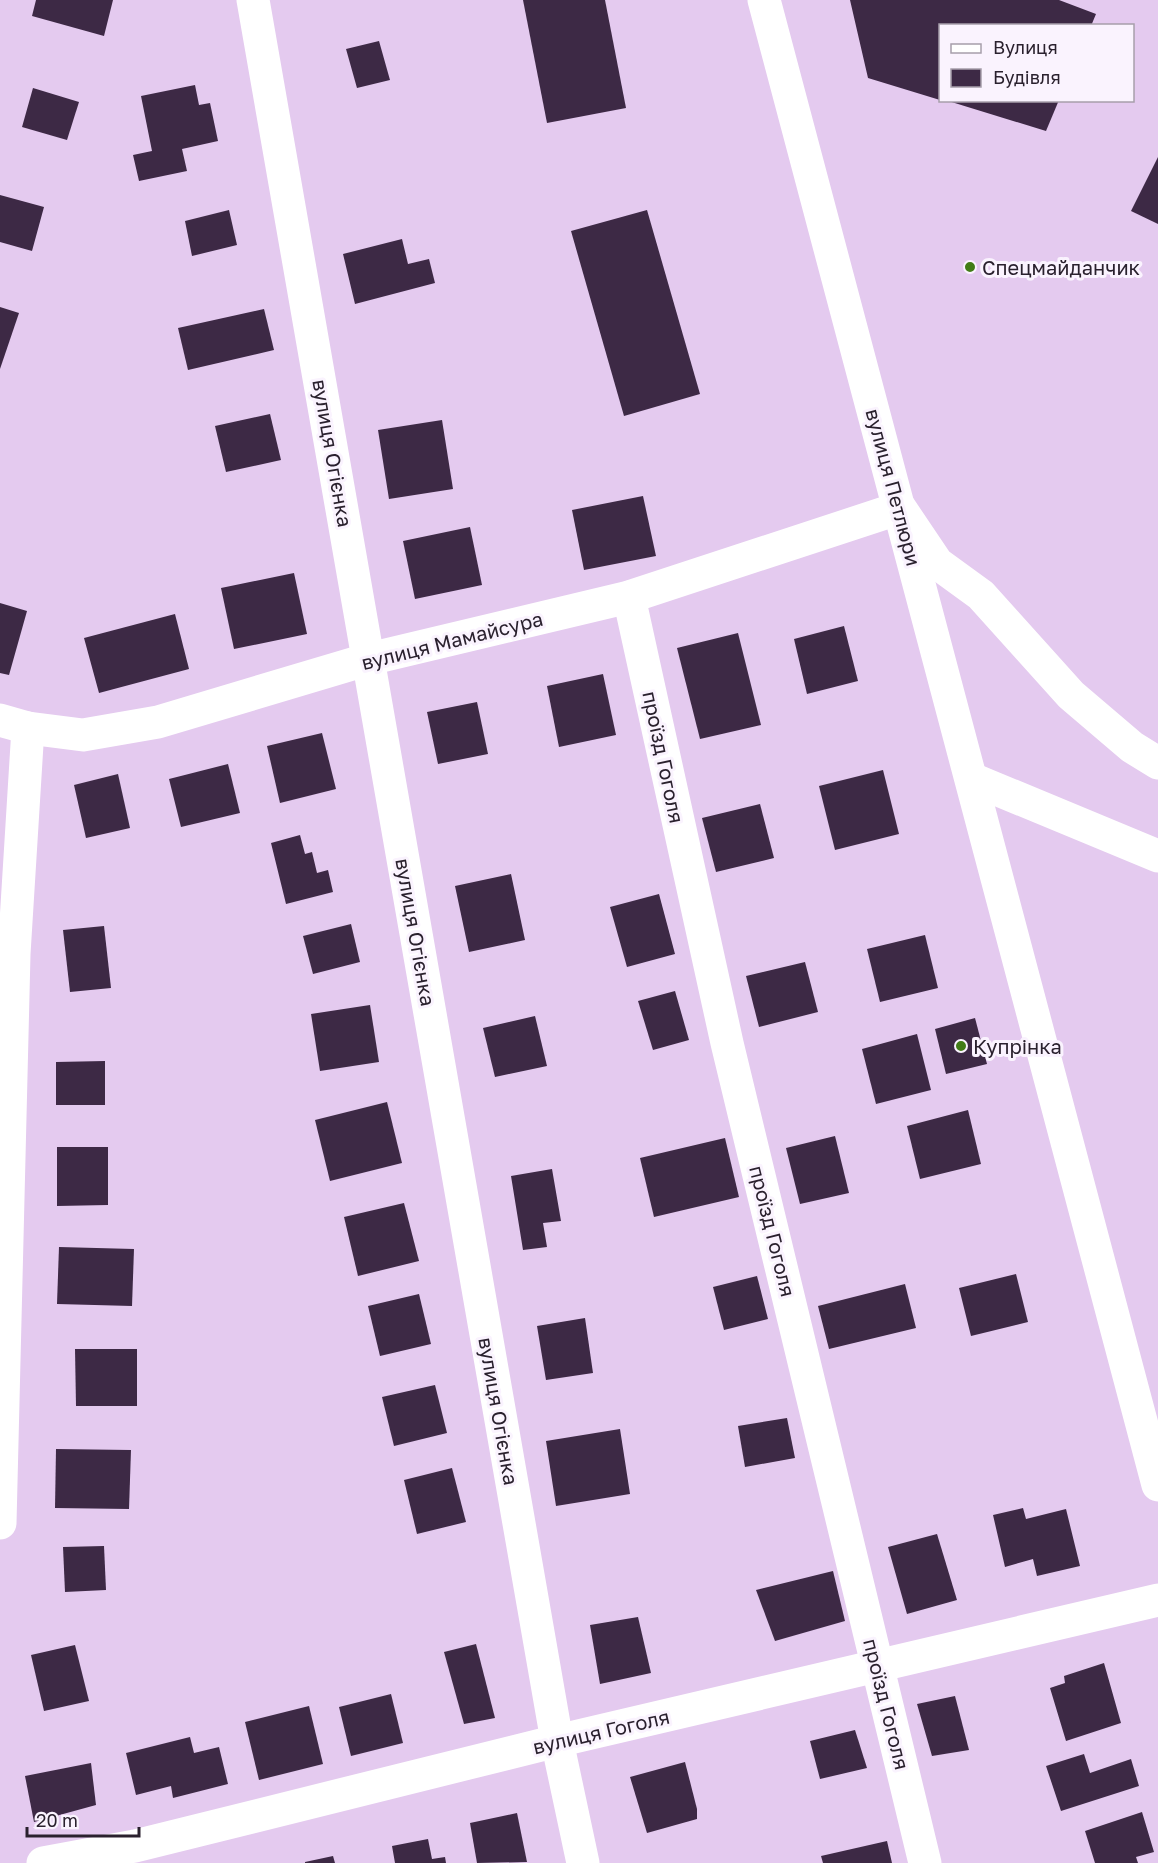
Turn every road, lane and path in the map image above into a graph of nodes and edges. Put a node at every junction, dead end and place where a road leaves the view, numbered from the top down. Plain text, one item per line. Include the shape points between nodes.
1 (253, 0) edge
2 (764, 0) edge
3 (900, 508) junction
4 (629, 597) junction
5 (369, 659) junction
6 (14, 724) edge
7 (1158, 763) edge
8 (972, 779) junction
9 (1158, 856) edge
10 (1158, 1485) edge
11 (0, 1524) edge
12 (1158, 1600) edge
13 (878, 1667) junction
14 (557, 1741) junction
15 (137, 1855) edge
16 (44, 1863) edge
17 (583, 1863) edge
18 (926, 1863) edge

1 - 5 street, вулиця Огієнка
2 - 3 street, вулиця Петлюри
3 - 4 street, вулиця Мамайсура
3 - 7 street via 937,563 981,595 1071,695 1132,747
3 - 8 street, вулиця Петлюри
4 - 5 street, вулиця Мамайсура
4 - 13 street, проїзд Гоголя via 727,1043
5 - 6 street, вулиця Мамайсура via 158,722 83,735
5 - 14 street, вулиця Огієнка
6 - 11 street via 14,954
8 - 9 street
8 - 10 street, вулиця Петлюри
12 - 13 street, вулиця Гоголя
13 - 14 street, вулиця Гоголя
13 - 18 street, проїзд Гоголя
14 - 15 street, вулиця Гоголя
14 - 17 street, вулиця Огієнка
15 - 16 street, вулиця Гоголя

